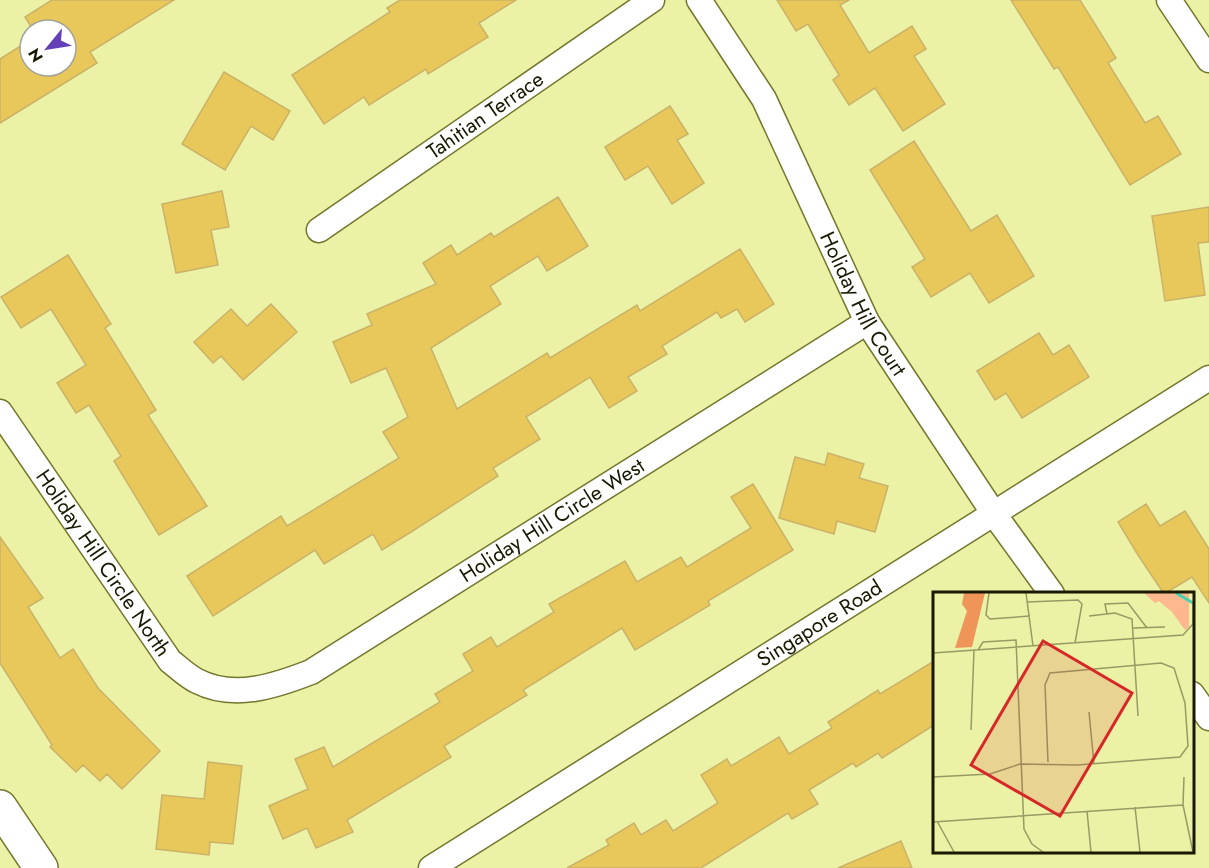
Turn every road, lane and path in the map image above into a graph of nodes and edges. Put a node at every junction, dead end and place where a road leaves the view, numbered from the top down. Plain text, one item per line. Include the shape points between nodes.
1 (652, 0) edge
2 (699, 0) edge
3 (1169, 0) edge
4 (1209, 60) edge
5 (319, 230) dead end
6 (867, 322) junction
7 (1209, 378) edge
8 (0, 412) edge
9 (994, 514) junction
10 (1051, 592) edge
11 (227, 690) joint
12 (1194, 697) edge
13 (1209, 718) edge
14 (0, 807) edge
15 (41, 868) edge
16 (431, 868) edge

1 - 5 street, Tahitian Terrace
2 - 6 street, Holiday Hill Court via 764,99
3 - 4 street
6 - 9 street, Holiday Hill Court
6 - 11 street, Holiday Hill Circle West via 311,672 274,686
7 - 9 street, Singapore Road
8 - 11 street, Holiday Hill Circle North via 170,661 197,681
9 - 10 street, Holiday Hill Court
9 - 16 street, Singapore Road
12 - 13 street
14 - 15 street

